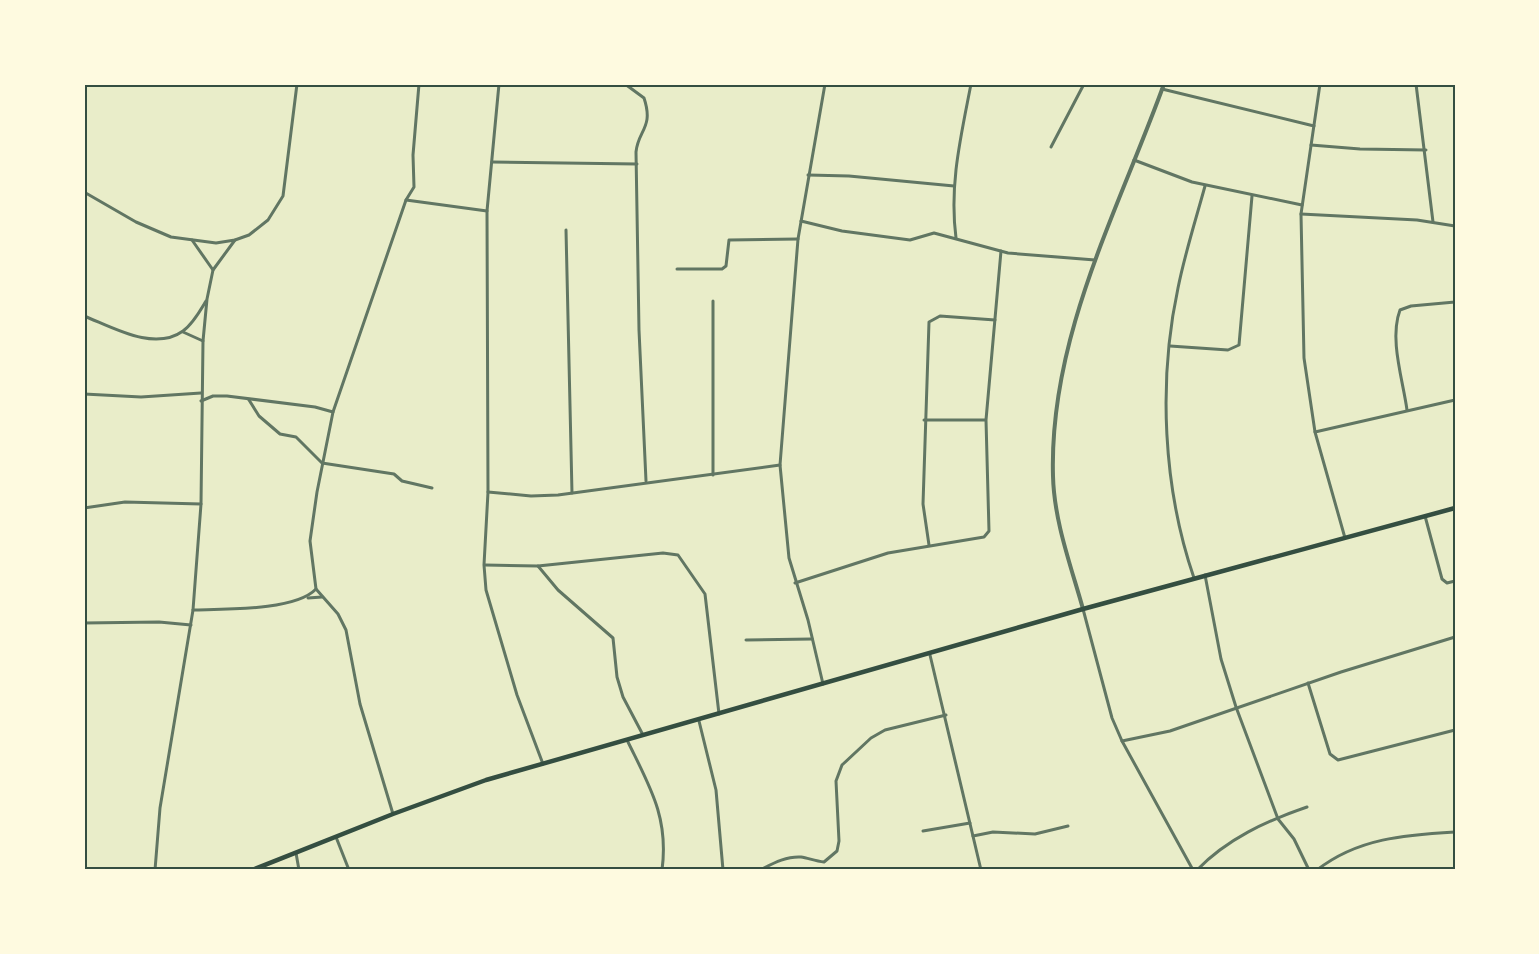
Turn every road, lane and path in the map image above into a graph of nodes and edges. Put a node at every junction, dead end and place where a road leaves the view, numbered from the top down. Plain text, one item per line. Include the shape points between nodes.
1 (297, 84) edge
2 (419, 84) edge
3 (499, 84) edge
4 (625, 84) edge
5 (825, 84) edge
6 (971, 84) edge
7 (1084, 84) edge
8 (1320, 84) edge
9 (1416, 84) edge
10 (1163, 87) edge
11 (1314, 126) junction
12 (1311, 145) junction
13 (1051, 147) dead end
14 (1426, 150) junction
15 (1134, 160) junction
16 (492, 162) junction
17 (638, 164) junction
18 (808, 176) junction
19 (954, 186) junction
20 (1206, 186) junction
21 (84, 192) edge
22 (1252, 196) junction
23 (406, 200) junction
24 (1302, 205) junction
25 (487, 211) junction
26 (1301, 214) junction
27 (801, 221) junction
28 (1433, 222) junction
29 (1455, 226) edge
30 (566, 230) dead end
31 (956, 238) junction
32 (798, 239) junction
33 (192, 240) junction
34 (235, 240) junction
35 (1001, 251) junction
36 (1095, 260) junction
37 (677, 269) dead end
38 (213, 270) junction
39 (207, 299) junction
40 (713, 301) dead end
41 (1455, 302) edge
42 (84, 316) edge
43 (996, 320) junction
44 (183, 332) junction
45 (203, 341) junction
46 (1170, 346) junction
47 (201, 393) junction
48 (84, 394) edge
49 (249, 400) junction
50 (1455, 400) edge
51 (201, 401) junction
52 (1407, 410) junction
53 (333, 412) junction
54 (924, 420) junction
55 (986, 420) junction
56 (1316, 432) junction
57 (322, 463) junction
58 (780, 465) junction
59 (712, 475) junction
60 (646, 481) junction
61 (432, 489) dead end
62 (488, 492) junction
63 (572, 493) junction
64 (201, 504) junction
65 (84, 507) edge
66 (1455, 508) edge
67 (1425, 516) junction
68 (1345, 538) junction
69 (929, 545) junction
70 (484, 565) junction
71 (538, 566) junction
72 (1205, 575) junction
73 (1194, 579) junction
74 (1455, 581) edge
75 (795, 583) junction
76 (316, 589) junction
77 (322, 597) junction
78 (306, 598) junction
79 (1083, 609) junction
80 (193, 610) junction
81 (84, 623) edge
82 (191, 625) junction
83 (1455, 637) edge
84 (812, 639) junction
85 (746, 640) dead end
86 (930, 655) junction
87 (1308, 683) junction
88 (823, 686) junction
89 (1236, 707) junction
90 (719, 715) junction
91 (946, 715) junction
92 (699, 721) junction
93 (1455, 730) edge
94 (644, 737) junction
95 (1122, 741) junction
96 (628, 742) junction
97 (543, 764) junction
98 (1307, 807) dead end
99 (393, 814) junction
100 (1278, 819) junction
101 (970, 823) junction
102 (1068, 826) dead end
103 (924, 831) dead end
104 (1455, 832) edge
105 (973, 836) junction
106 (336, 837) junction
107 (296, 853) junction
108 (156, 870) edge
109 (252, 870) edge
110 (299, 870) edge
111 (349, 870) edge
112 (662, 870) edge
113 (723, 870) edge
114 (760, 870) edge
115 (981, 870) edge
116 (1195, 870) edge
117 (1309, 870) edge
118 (1317, 870) edge

1 - 34 street via 283,196 268,220
2 - 23 street via 414,187
3 - 16 street
4 - 17 street via 644,98 647,106 647,127 637,146
5 - 18 street
6 - 19 street
7 - 13 street
8 - 11 street
9 - 14 street
10 - 11 street
10 - 15 street
11 - 12 street
12 - 14 street
12 - 24 street
14 - 28 street
15 - 20 street
15 - 36 street
16 - 17 street
16 - 25 street
17 - 60 street via 639,330
18 - 19 street
18 - 27 street
19 - 31 street
20 - 22 street
20 - 46 street via 1177,289
21 - 33 street via 136,222 171,237
22 - 24 street
22 - 46 street via 1239,345 1228,350
23 - 25 street
23 - 53 street
24 - 26 street
25 - 62 street
26 - 28 street
26 - 56 street via 1304,358
27 - 31 street via 910,240 934,233
27 - 32 street
28 - 29 street
30 - 63 street
31 - 35 street
32 - 37 street via 729,240 726,266 722,269
32 - 58 street
33 - 34 street
33 - 38 street
34 - 38 street
35 - 36 street
35 - 43 street via 996,278
36 - 79 street via 1060,375 1054,428 1053,478
38 - 39 street
39 - 44 street
39 - 45 street
40 - 59 street
41 - 52 street via 1400,310 1397,330
42 - 44 street via 148,339
43 - 54 street via 940,316 929,322
43 - 55 street
44 - 45 street
45 - 47 street
46 - 73 street via 1166,431 1178,516
47 - 48 street via 141,397
47 - 51 street
49 - 51 street via 213,396
49 - 53 street
49 - 57 street via 259,416 280,434 296,437
50 - 52 street
51 - 64 street
52 - 56 street
53 - 57 street
54 - 55 street
54 - 69 street via 923,504
55 - 69 street via 989,531 984,537
56 - 68 street
57 - 61 street via 394,474 402,481
57 - 76 street via 310,541
58 - 59 street
58 - 75 street
59 - 60 street
60 - 63 street
62 - 63 street via 531,496
62 - 70 street
64 - 65 street via 125,502
64 - 80 street
66 - 67 main road
67 - 68 main road
67 - 74 street via 1442,579 1447,583
68 - 72 main road
69 - 75 street via 888,553
70 - 71 street
70 - 97 street via 486,590 514,685
71 - 90 street via 663,553 678,555 701,587 708,608
71 - 94 street via 558,590 613,638 623,697
72 - 73 main road
72 - 89 street via 1221,659
73 - 79 main road
75 - 84 street
76 - 77 street
76 - 78 street
77 - 78 street
77 - 99 street via 346,630 363,714
78 - 80 street via 247,608
79 - 86 main road
79 - 95 street via 1112,718
80 - 82 street
81 - 82 street
82 - 108 street via 161,798
83 - 87 street
84 - 85 street
84 - 88 street
86 - 88 main road
86 - 91 street
87 - 89 street
87 - 93 street via 1330,754 1338,760
88 - 90 main road
89 - 95 street via 1170,732
89 - 100 street
90 - 92 main road
91 - 101 street
91 - 114 street via 885,730 842,765 836,781 839,841 837,851 824,862 802,857
92 - 94 main road
92 - 113 street via 716,790
94 - 96 main road
95 - 116 street
96 - 97 main road
96 - 112 street via 660,809 665,831
97 - 99 main road
98 - 100 street
99 - 106 main road
100 - 116 street via 1231,841
100 - 117 street via 1294,839
101 - 103 street
101 - 105 street
102 - 105 street via 1035,834 993,832
104 - 118 street via 1393,836 1335,856
105 - 115 street
106 - 107 main road
106 - 111 street
107 - 109 main road
107 - 110 street

